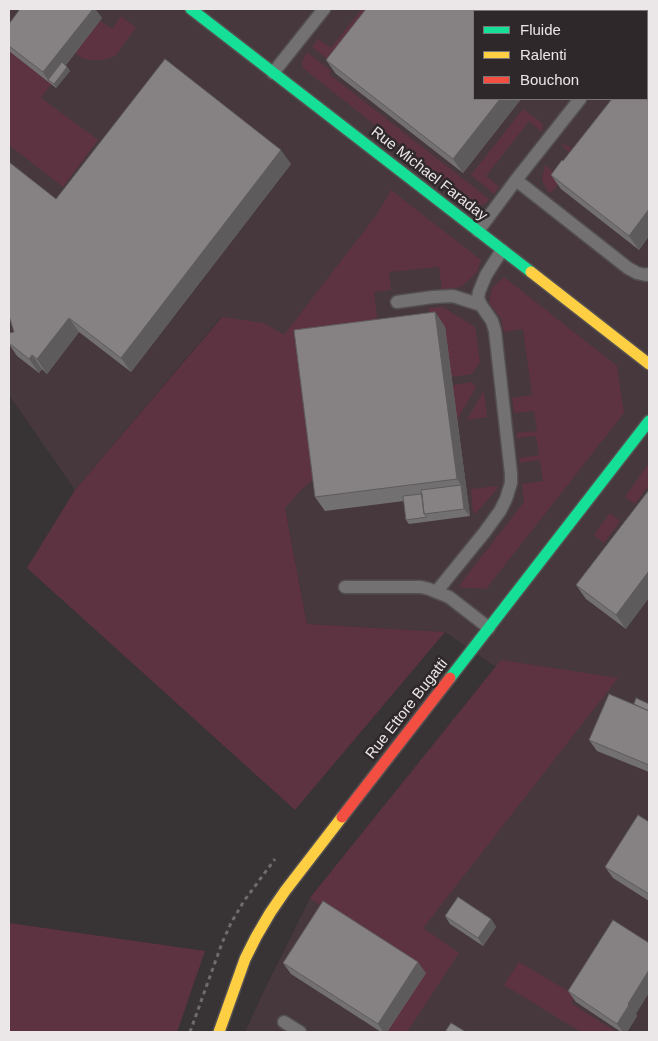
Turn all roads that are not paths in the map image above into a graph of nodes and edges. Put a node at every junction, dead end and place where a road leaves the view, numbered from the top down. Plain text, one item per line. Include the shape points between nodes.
1 (191, 9) edge
2 (324, 9) edge
3 (273, 73) junction
4 (579, 100) edge
5 (516, 180) junction
6 (478, 231) junction
7 (502, 250) junction
8 (649, 274) edge
9 (397, 302) dead end
10 (481, 305) junction
11 (649, 364) edge
12 (649, 421) edge
13 (345, 587) dead end
14 (437, 592) junction
15 (489, 628) junction
16 (284, 1022) dead end
17 (219, 1032) edge
18 (300, 1032) edge

1 - 3 main road, Rue Michael Faraday
2 - 3 lane
3 - 6 main road, Rue Michael Faraday
4 - 5 lane
5 - 6 lane
5 - 8 lane via 628,268
6 - 7 main road, Rue Michael Faraday
7 - 10 lane via 481,286 478,298
7 - 11 main road, Rue Michael Faraday
9 - 10 lane via 453,296
10 - 14 lane via 495,331 511,483 500,511
12 - 15 main road, Rue Ettore Bugatti
13 - 14 lane via 421,587
14 - 15 lane
15 - 17 main road, Rue Ettore Bugatti via 270,913 246,959
16 - 18 lane

